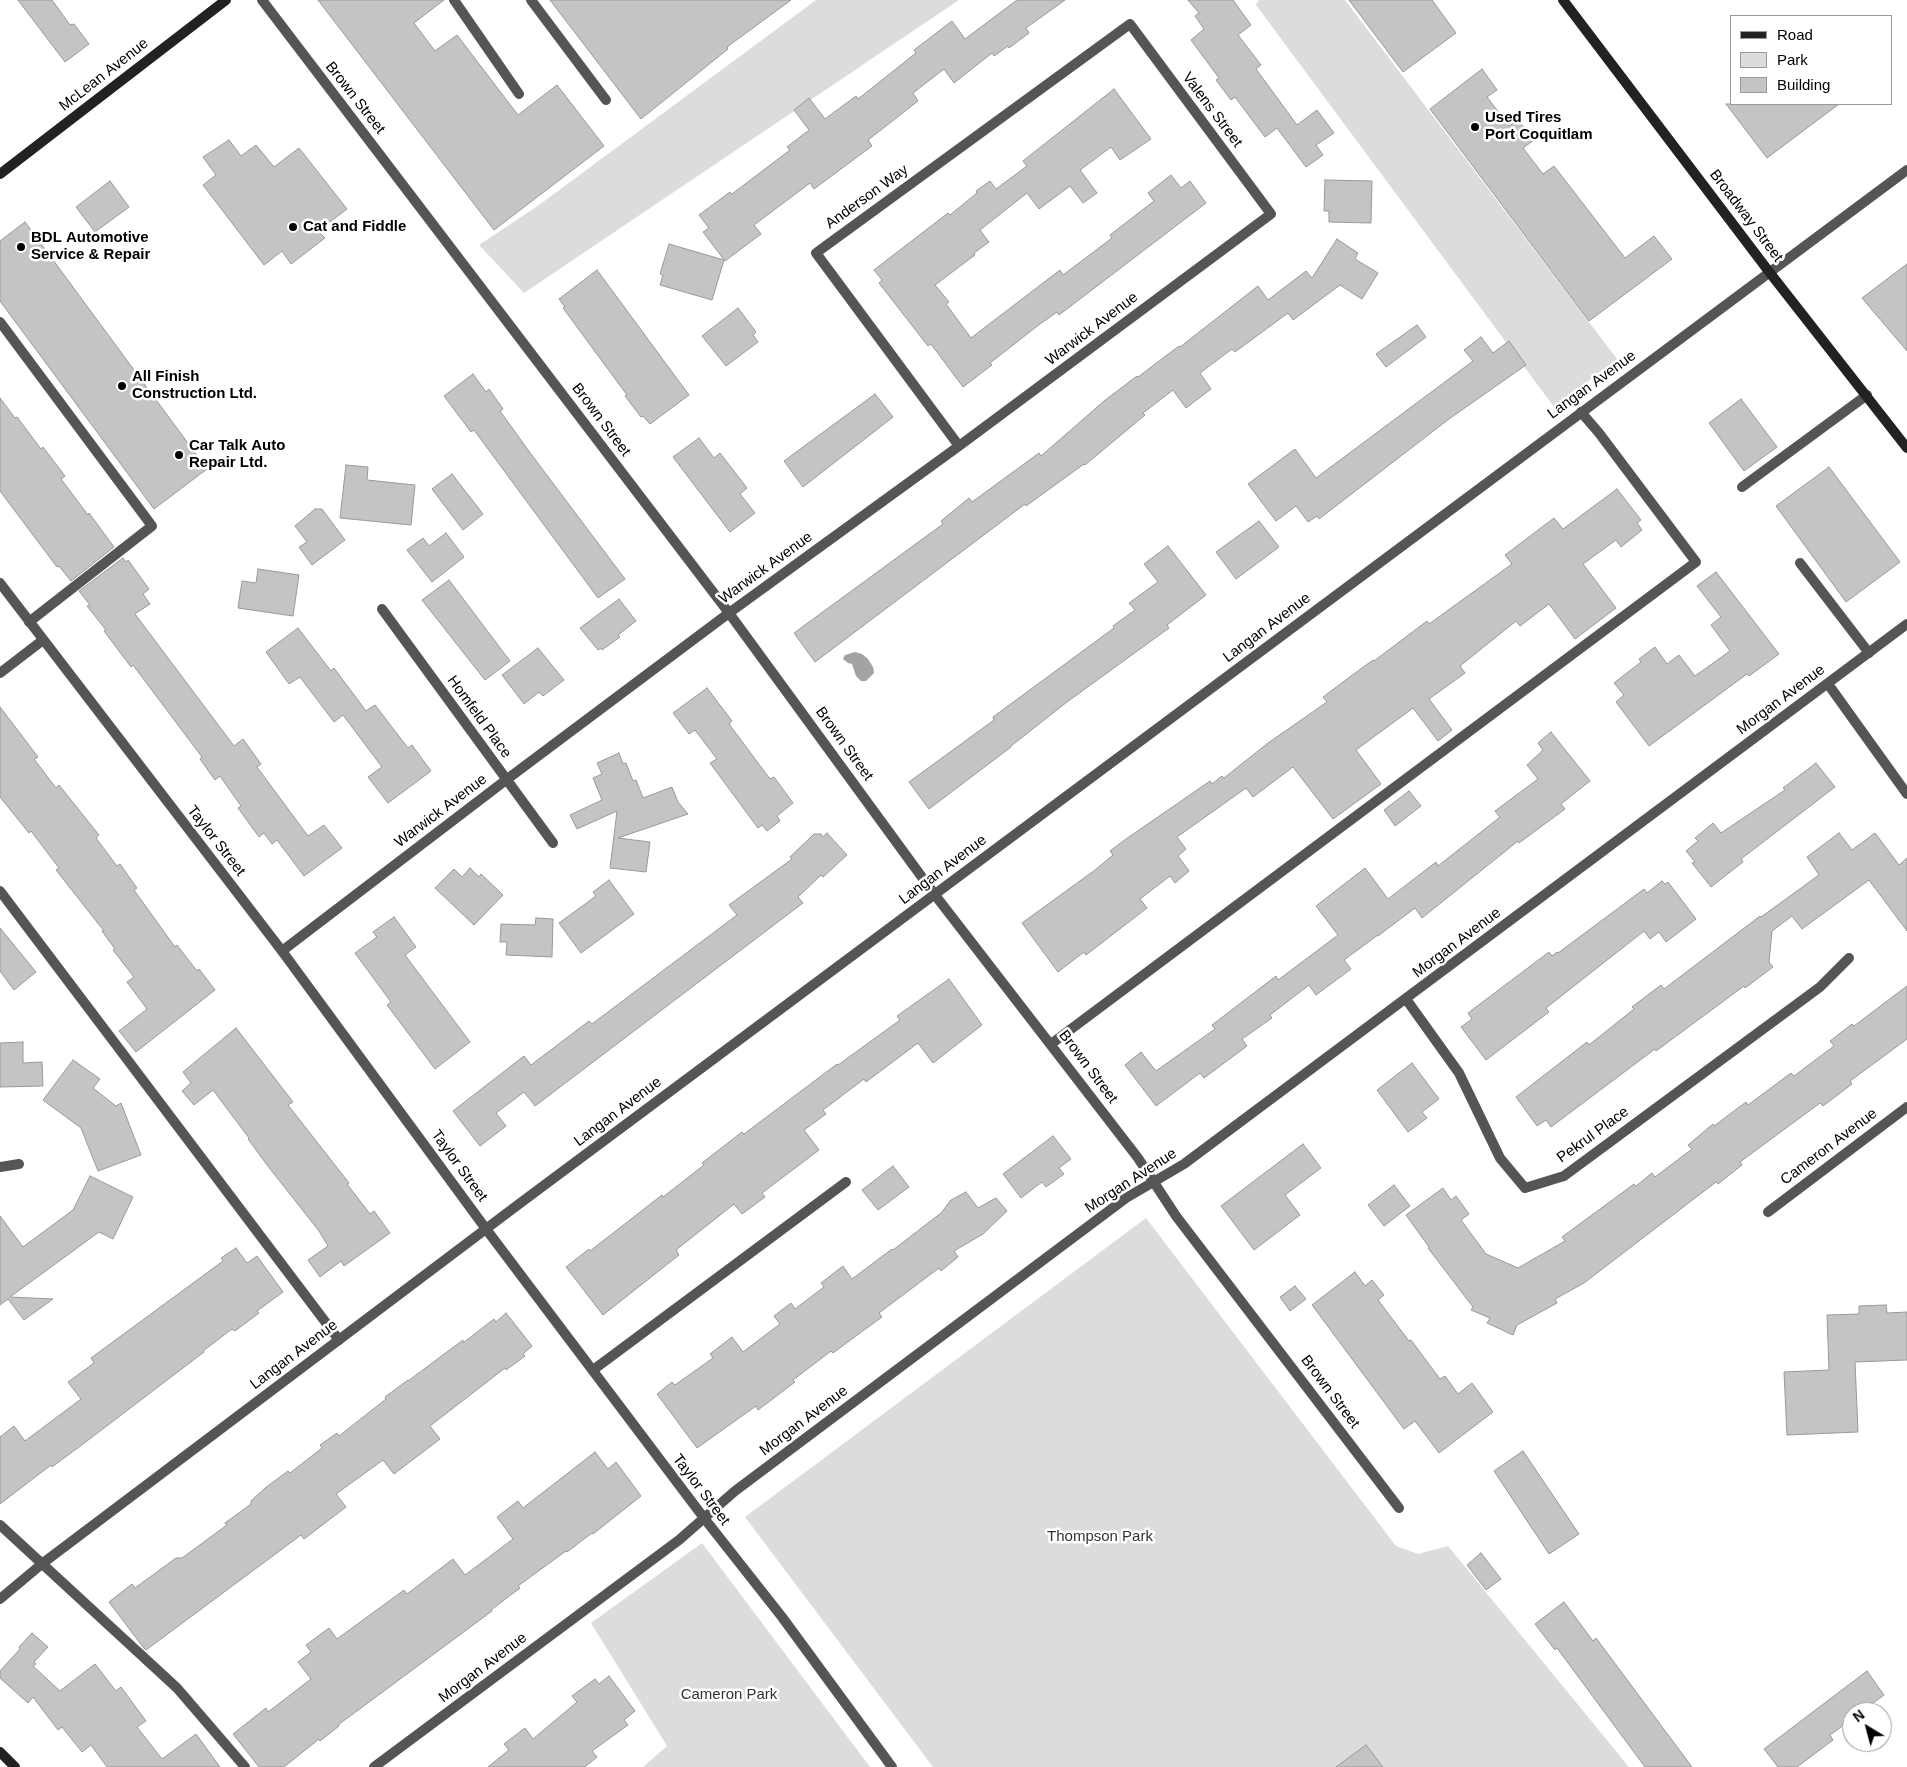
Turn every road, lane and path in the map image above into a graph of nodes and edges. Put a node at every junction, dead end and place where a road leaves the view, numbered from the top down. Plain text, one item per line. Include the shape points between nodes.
1 (226, 0) edge
2 (262, 0) edge
3 (454, 0) edge
4 (531, 0) edge
5 (1563, 0) edge
6 (1130, 24) joint
7 (519, 94) dead end
8 (606, 100) dead end
9 (1907, 170) edge
10 (0, 174) edge
11 (1271, 214) joint
12 (1770, 273) junction
13 (0, 322) edge
14 (1867, 395) junction
15 (1581, 412) junction
16 (959, 446) junction
17 (1907, 448) edge
18 (1742, 487) dead end
19 (1800, 562) dead end
20 (0, 583) edge
21 (382, 608) dead end
22 (730, 613) junction
23 (29, 622) junction
24 (1907, 624) edge
25 (43, 640) junction
26 (1870, 653) junction
27 (0, 673) edge
28 (1828, 684) junction
29 (506, 780) junction
30 (1907, 794) edge
31 (553, 843) dead end
32 (0, 891) edge
33 (935, 895) junction
34 (282, 951) junction
35 (1849, 958) dead end
36 (1406, 999) junction
37 (1051, 1044) junction
38 (1907, 1107) edge
39 (19, 1164) dead end
40 (0, 1167) edge
41 (846, 1182) dead end
42 (1154, 1182) junction
43 (1768, 1212) dead end
44 (486, 1229) junction
45 (338, 1340) junction
46 (593, 1370) junction
47 (1399, 1508) dead end
48 (704, 1518) junction
49 (0, 1525) edge
50 (43, 1563) junction
51 (0, 1599) edge
52 (0, 1752) edge
53 (15, 1767) edge
54 (245, 1767) edge
55 (374, 1767) edge
56 (892, 1767) edge

1 - 10 main road, McLean Avenue
2 - 22 street, Brown Street
3 - 7 street
4 - 8 street
5 - 12 main road, Broadway Street
6 - 11 street, Valens Street
6 - 16 street, Anderson Way via 816,254
9 - 12 street, Langan Avenue
11 - 16 street, Warwick Avenue
12 - 14 main road, Broadway Street
12 - 15 street, Langan Avenue
13 - 23 street via 152,526
14 - 17 main road, Broadway Street
14 - 18 street
15 - 33 street, Langan Avenue
15 - 37 street via 1696,562
16 - 22 street, Warwick Avenue
19 - 26 street
20 - 23 street, Taylor Street
21 - 29 street, Homfeld Place
22 - 29 street, Warwick Avenue
22 - 33 street, Brown Street
23 - 25 street, Taylor Street
24 - 26 street, Morgan Avenue
25 - 27 street
25 - 34 street, Taylor Street
26 - 28 street, Morgan Avenue
28 - 30 street
28 - 36 street, Morgan Avenue
29 - 31 street, Homfeld Place
29 - 34 street, Warwick Avenue
32 - 45 street
33 - 37 street, Brown Street
33 - 44 street, Langan Avenue
34 - 44 street, Taylor Street
35 - 36 street, Pekrul Place via 1820,988 1564,1176 1525,1188 1500,1158 1459,1073
36 - 42 street, Morgan Avenue via 1184,1164
37 - 42 street, Brown Street
38 - 43 street, Cameron Avenue
39 - 40 street
41 - 46 street
42 - 47 street, Brown Street via 1176,1216
42 - 48 street, Morgan Avenue via 1126,1198 735,1491
44 - 45 street, Langan Avenue
44 - 46 street, Taylor Street
45 - 50 street, Langan Avenue
46 - 48 street, Taylor Street
48 - 55 street, Morgan Avenue via 680,1540
48 - 56 street, Taylor Street via 782,1617
49 - 50 street
50 - 51 street, Langan Avenue
50 - 54 street via 177,1688
52 - 53 main road

